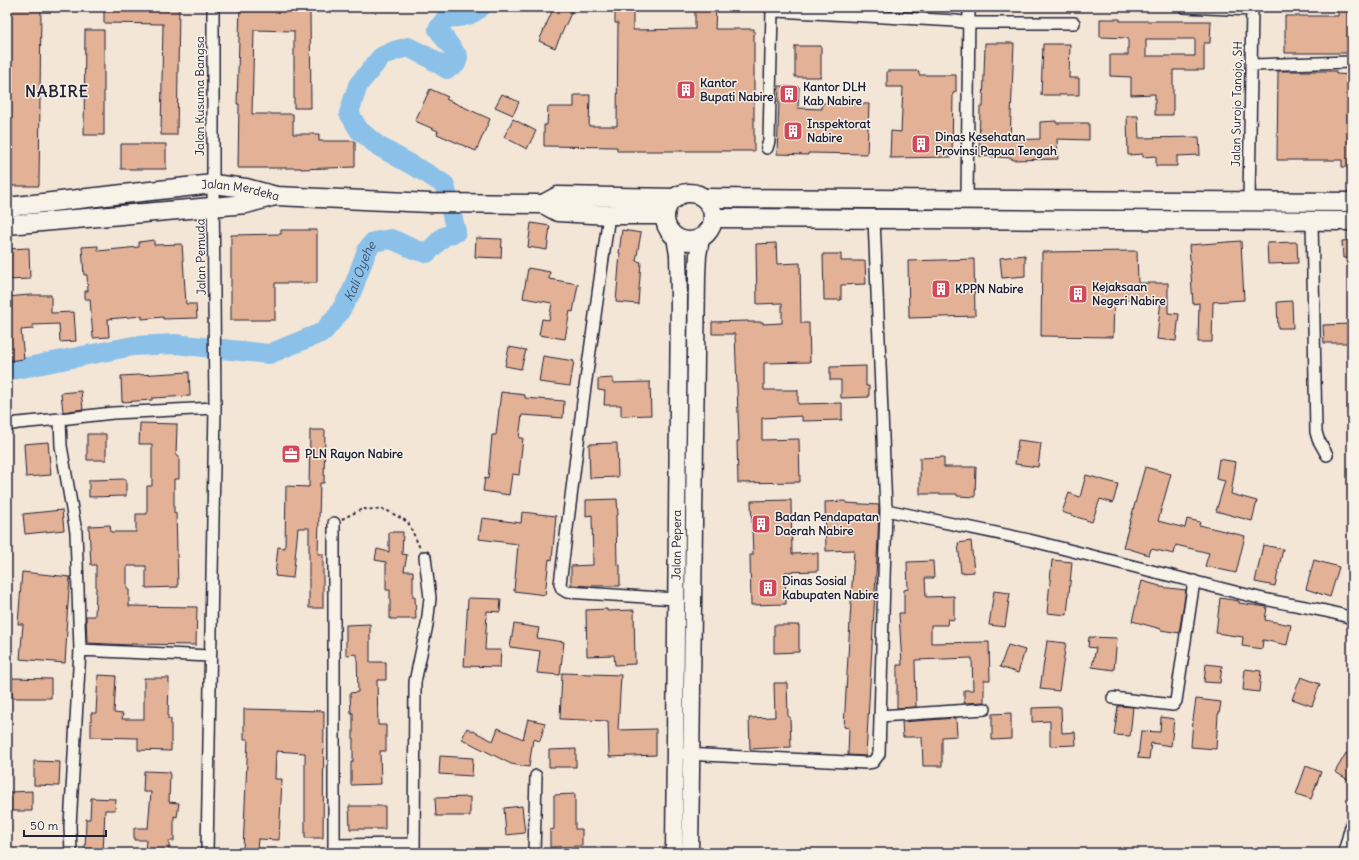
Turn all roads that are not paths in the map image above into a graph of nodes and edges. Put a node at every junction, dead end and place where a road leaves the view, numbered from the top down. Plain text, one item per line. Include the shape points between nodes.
1 (213, 7) edge
2 (969, 7) edge
3 (1184, 7) edge
4 (771, 9) edge
5 (1252, 9) edge
6 (969, 23) junction
7 (1074, 24) dead end
8 (1352, 62) edge
9 (1251, 64) junction
10 (767, 148) dead end
11 (213, 184) junction
12 (276, 196) junction
13 (676, 198) junction
14 (704, 198) junction
15 (967, 200) junction
16 (1066, 200) junction
17 (1249, 201) junction
18 (1352, 202) edge
19 (543, 204) junction
20 (7, 207) edge
21 (213, 207) junction
22 (609, 215) junction
23 (665, 215) junction
24 (714, 218) junction
25 (874, 219) junction
26 (1066, 220) junction
27 (1312, 221) junction
28 (1352, 221) edge
29 (7, 225) edge
30 (676, 237) junction
31 (701, 239) junction
32 (215, 408) junction
33 (60, 419) junction
34 (7, 425) edge
35 (1327, 455) dead end
36 (694, 494) junction
37 (678, 495) junction
38 (886, 510) junction
39 (334, 523) road end
40 (425, 557) road end
41 (1194, 581) junction
42 (676, 599) junction
43 (1352, 618) edge
44 (80, 650) junction
45 (210, 656) junction
46 (1113, 698) dead end
47 (985, 709) dead end
48 (880, 716) junction
49 (683, 754) junction
50 (536, 776) dead end
51 (1352, 822) edge
52 (334, 849) edge
53 (414, 849) edge
54 (71, 853) edge
55 (206, 853) edge
56 (534, 853) edge
57 (674, 853) edge
58 (690, 853) edge
59 (1344, 853) edge

1 - 11 street, Jalan Kusuma Bangsa
2 - 6 street
3 - 5 street
4 - 6 street
4 - 10 street
5 - 9 street, Jalan Surojo Tanojo, SH
6 - 7 street
6 - 15 street
8 - 9 street
9 - 17 street, Jalan Surojo Tanojo, SH
11 - 12 main road, Jalan Merdeka via 246,188
11 - 20 main road, Jalan Merdeka
11 - 21 street, Jalan Pemuda
12 - 19 main road via 430,203
12 - 21 main road, Jalan Merdeka via 246,204
13 - 14 main road via 689,193
13 - 19 main road via 558,196
13 - 23 main road via 670,203
14 - 15 main road
14 - 24 main road via 710,205
15 - 16 main road
16 - 17 main road
16 - 26 main road
17 - 18 main road
19 - 22 main road via 558,212
21 - 29 main road, Jalan Merdeka
21 - 32 street, Jalan Pemuda
22 - 23 main road
22 - 42 street via 560,584 567,592
23 - 30 main road via 666,224
24 - 25 main road
24 - 31 main road via 708,233
25 - 26 main road
25 - 38 street
26 - 27 main road
27 - 28 main road
27 - 35 street via 1316,432
30 - 31 main road via 685,241
30 - 37 main road, Jalan Pepera via 679,297
31 - 36 main road, Jalan Pepera via 697,274
32 - 33 street via 113,413
32 - 45 street, Jalan Pemuda
33 - 34 street
33 - 44 street via 61,446 76,532
36 - 37 main road
36 - 49 main road, Jalan Pepera
37 - 42 main road, Jalan Pepera
38 - 41 street via 1029,540
38 - 48 street
39 - 52 street
40 - 53 street via 430,598 415,682
41 - 43 street
41 - 46 street via 1176,701 1173,706
42 - 49 main road, Jalan Pepera
44 - 45 street
44 - 54 street
45 - 55 street, Jalan Pemuda
47 - 48 street
48 - 49 street via 879,754 869,763
49 - 57 main road, Jalan Pepera
49 - 58 main road, Jalan Pepera
50 - 56 street
51 - 59 street
52 - 53 street

